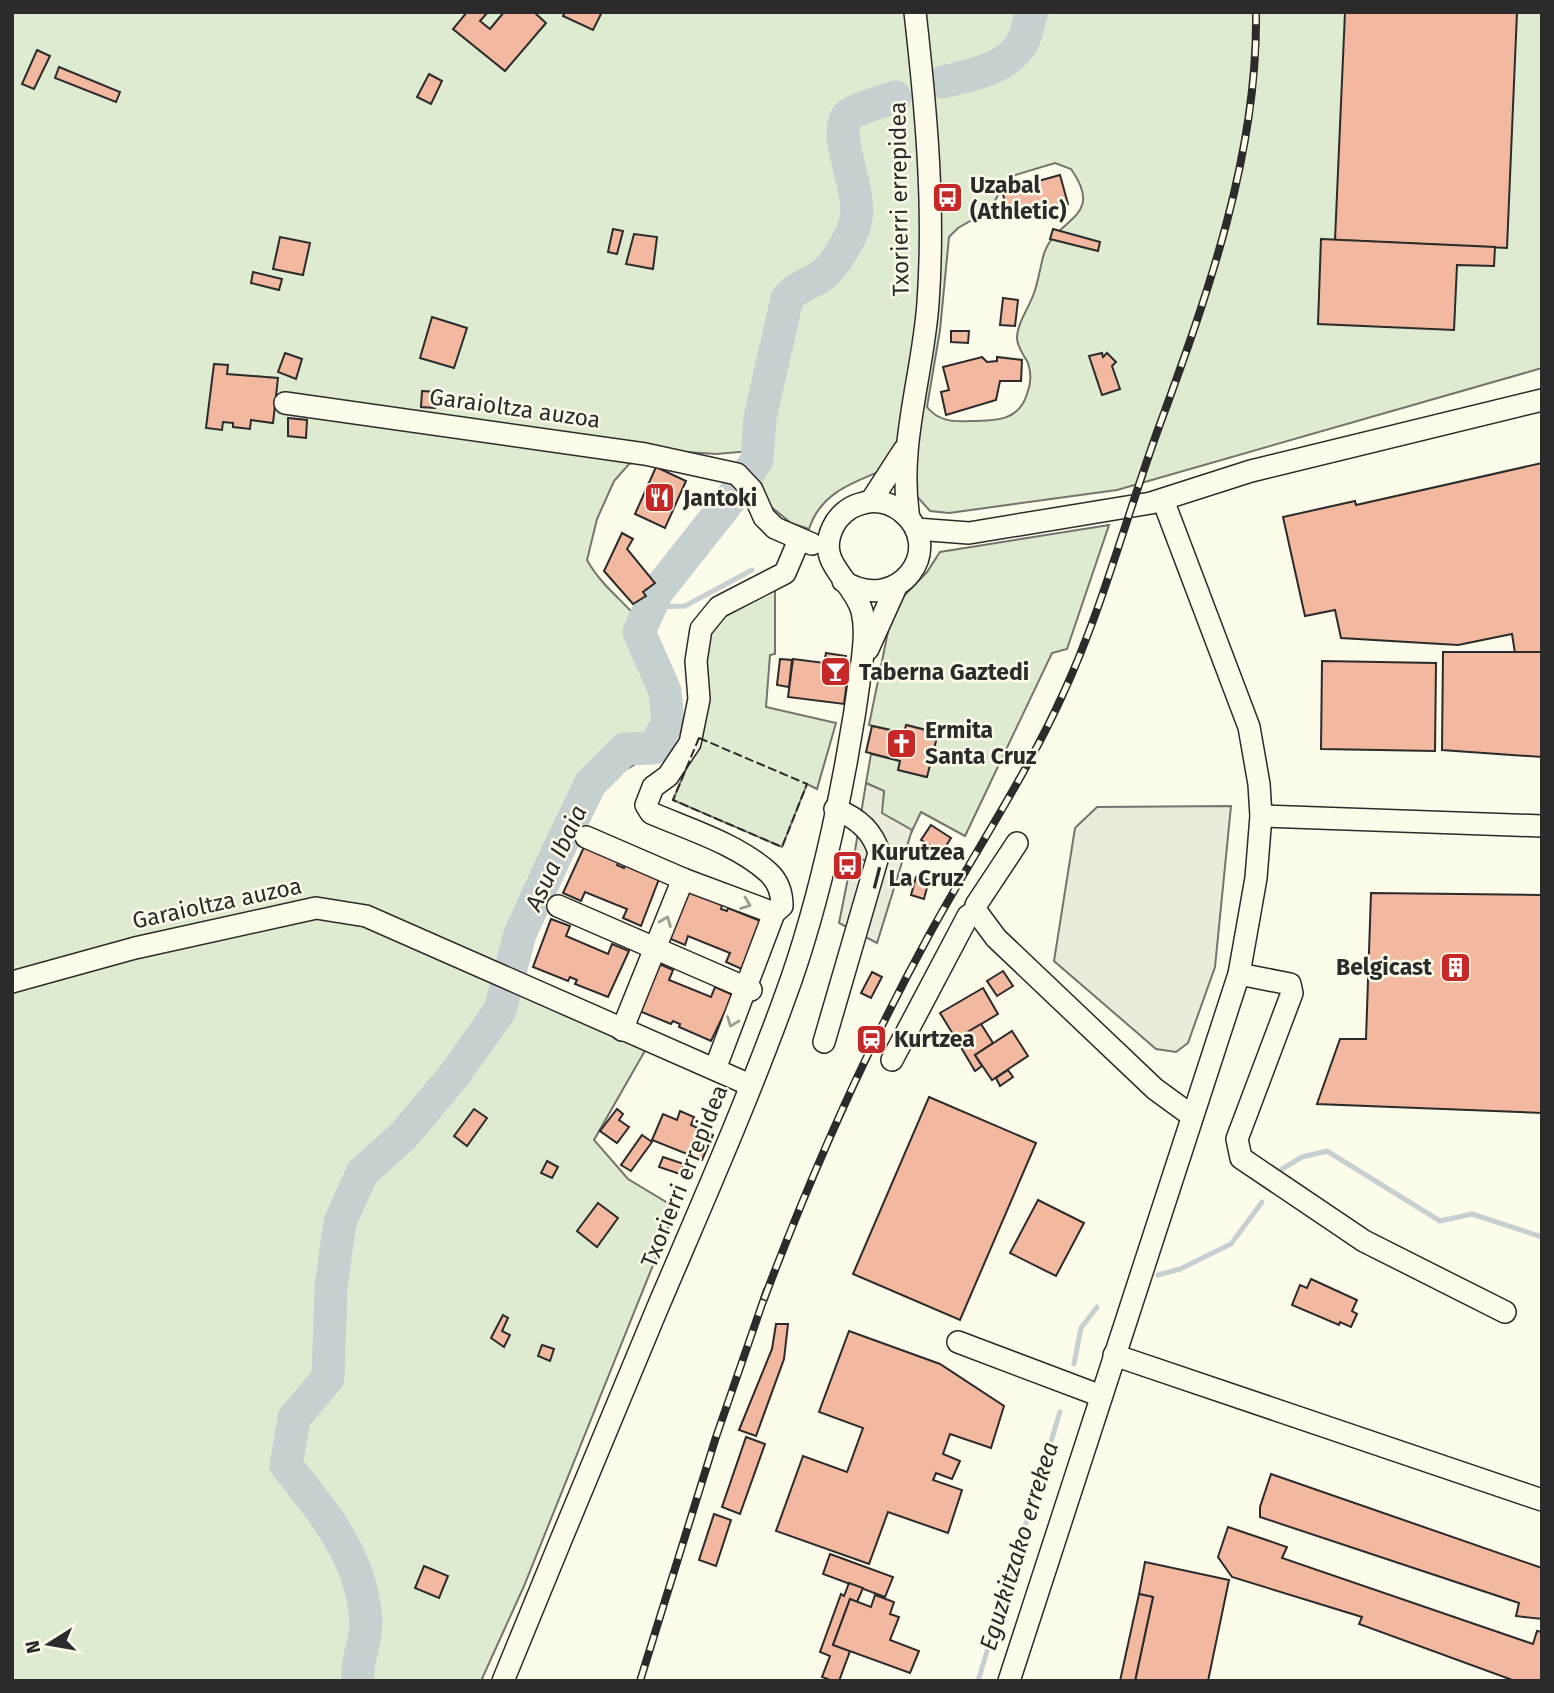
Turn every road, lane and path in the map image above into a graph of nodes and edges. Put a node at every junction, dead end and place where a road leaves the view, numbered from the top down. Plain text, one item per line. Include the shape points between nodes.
1 (912, 12) edge
2 (1542, 400) edge
3 (285, 403) dead end
4 (911, 425) junction
5 (1163, 500) junction
6 (871, 501) junction
7 (912, 524) junction
8 (969, 533) junction
9 (799, 540) junction
10 (827, 549) junction
11 (918, 555) junction
12 (843, 581) junction
13 (896, 587) junction
14 (860, 674) junction
15 (835, 809) junction
16 (1261, 816) junction
17 (1542, 826) edge
18 (586, 837) dead end
19 (1017, 843) dead end
20 (683, 879) junction
21 (558, 906) dead end
22 (976, 911) junction
23 (774, 913) junction
24 (655, 948) junction
25 (1239, 974) junction
26 (12, 982) edge
27 (748, 989) junction
28 (622, 1030) junction
29 (824, 1042) dead end
30 (892, 1060) dead end
31 (715, 1069) junction
32 (750, 1084) junction
33 (1192, 1116) junction
34 (1505, 1312) dead end
35 (958, 1342) dead end
36 (1114, 1355) junction
37 (1101, 1396) junction
38 (1542, 1500) edge
39 (503, 1681) edge
40 (1009, 1681) edge

1 - 4 street, Txorierri errepidea via 930,187 930,253 925,337
2 - 5 street via 1277,464
3 - 9 street, Garaioltza auzoa via 645,454 737,474 775,528
4 - 6 street, Txorierri errepidea via 903,453
4 - 7 street, Txorierri errepidea via 904,466
5 - 8 street
5 - 16 street via 1249,727
6 - 7 street via 886,503
6 - 10 street, Txorierri errepidea via 843,513 833,525
7 - 8 street
7 - 11 street, Txorierri errepidea
8 - 11 street
9 - 10 street
9 - 23 street via 785,573 719,607 701,629 696,661 699,699 690,743 668,776 653,787 646,805 651,813 768,872 782,893 782,906
10 - 12 street, Txorierri errepidea
11 - 13 street, Txorierri errepidea via 914,568
12 - 13 street via 869,593
12 - 14 street, Txorierri errepidea via 861,608
13 - 14 street, Txorierri errepidea
14 - 15 street, Txorierri errepidea
15 - 29 street via 851,815 867,830 879,853
15 - 32 street, Txorierri errepidea via 786,994
16 - 17 street
16 - 25 street via 1256,878
18 - 20 street
19 - 22 street
20 -> 23 street
24 -> 20 street
21 - 24 street
22 - 30 street via 968,916
22 - 33 street via 996,937 1155,1089
23 - 27 street
24 - 27 street
24 - 28 street
25 - 33 street
25 - 34 street via 1290,984 1292,993 1237,1139 1241,1158 1364,1241
26 - 28 street, Garaioltza auzoa via 135,948 316,908 366,916
27 -> 31 street
28 - 31 street, Garaioltza auzoa
31 - 32 street, Garaioltza auzoa
32 - 39 street, Txorierri errepidea
33 - 36 street
35 - 37 street
36 - 37 street
36 - 38 street
37 - 40 street

